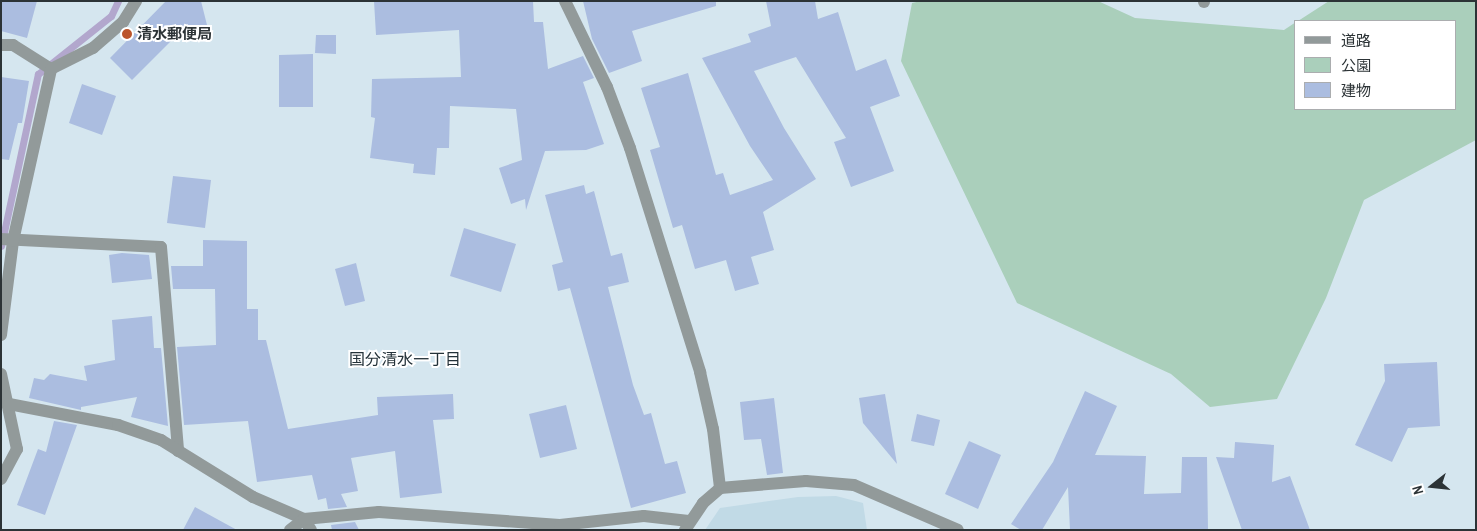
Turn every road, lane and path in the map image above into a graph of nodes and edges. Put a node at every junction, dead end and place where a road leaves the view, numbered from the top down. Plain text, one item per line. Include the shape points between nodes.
1 (136, 1) edge
2 (565, 1) edge
3 (1, 45) edge
4 (51, 70) junction
5 (7, 240) edge
6 (2, 312) edge
7 (1, 335) edge
8 (1, 374) edge
9 (6, 397) edge
10 (178, 451) junction
11 (1, 478) edge
12 (720, 488) junction
13 (308, 524) edge
14 (687, 526) edge
15 (290, 530) edge
16 (958, 530) edge

1 - 4 street via 123,22 93,48
2 - 12 street via 607,87 630,148 700,372 713,430
3 - 4 street via 13,45
4 - 5 street
5 - 6 street
5 - 10 street via 161,247
6 - 7 street
8 - 9 street
9 - 10 street via 118,425 161,440
9 - 11 street via 18,449
10 - 13 street via 253,497
12 - 14 street
12 - 16 street via 806,481 854,485
13 - 14 street via 379,512 560,525 644,516
13 - 15 street

